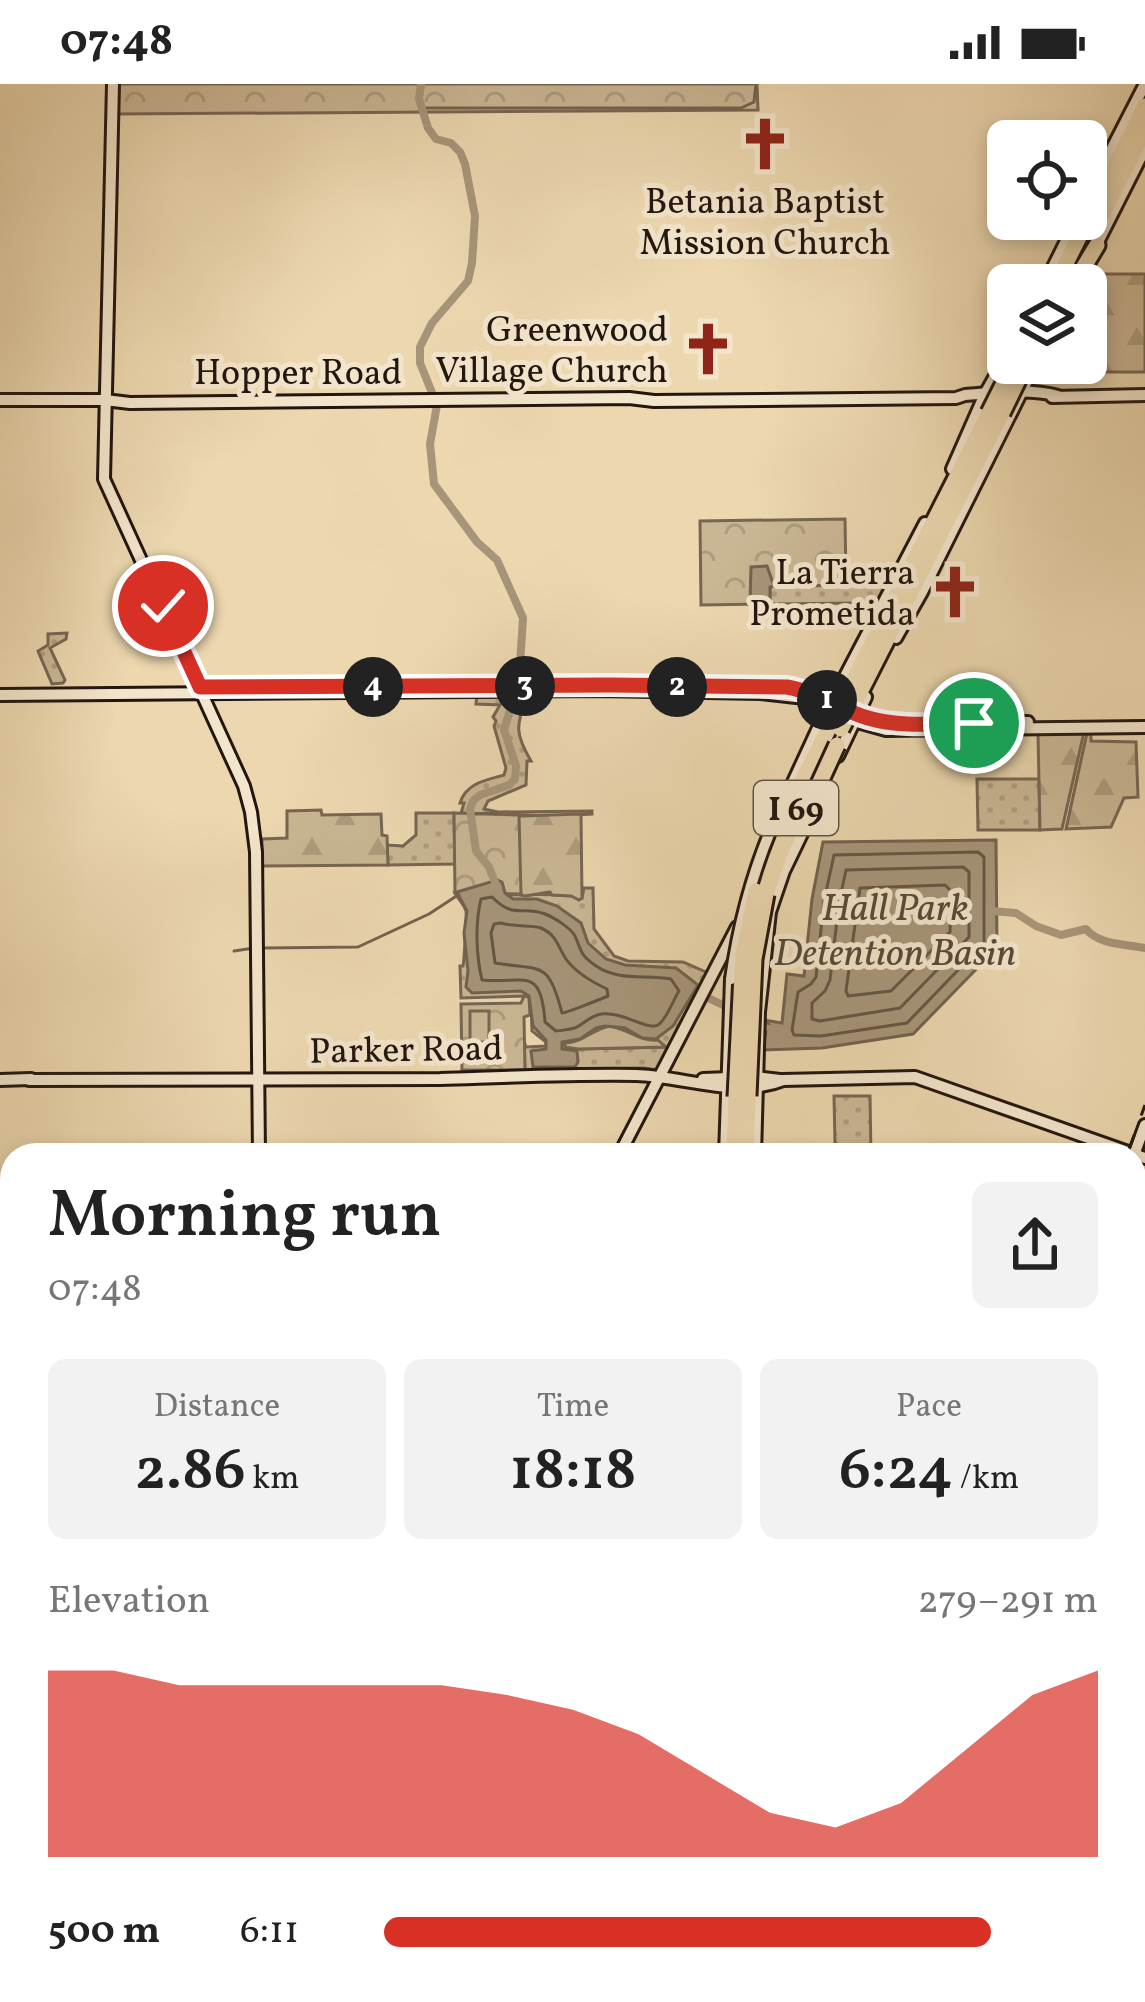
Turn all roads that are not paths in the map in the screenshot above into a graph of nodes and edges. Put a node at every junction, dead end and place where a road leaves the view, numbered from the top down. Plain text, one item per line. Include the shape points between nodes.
1 (113, 84) edge
2 (1145, 84) edge
3 (1145, 103) edge
4 (1145, 119) edge
5 (1145, 130) edge
6 (1145, 140) edge
7 (1145, 149) edge
8 (1107, 158) edge
9 (1107, 167) edge
10 (1122, 193) junction
11 (1067, 240) edge
12 (1096, 245) joint
13 (1064, 246) joint
14 (1063, 264) edge
15 (1071, 264) edge
16 (1072, 264) edge
17 (1072, 264) edge
18 (1079, 264) edge
19 (1001, 392) edge
20 (1145, 395) edge
21 (1058, 396) junction
22 (0, 400) edge
23 (105, 400) junction
24 (944, 528) junction
25 (923, 543) junction
26 (875, 620) junction
27 (893, 643) junction
28 (204, 690) junction
29 (95, 691) junction
30 (0, 693) edge
31 (847, 716) junction
32 (1145, 724) edge
33 (806, 775) junction
34 (758, 850) junction
35 (763, 901) junction
36 (724, 978) junction
37 (733, 1030) junction
38 (659, 1075) junction
39 (260, 1078) junction
40 (0, 1080) edge
41 (742, 1087) junction
42 (260, 1143) edge
43 (625, 1143) edge
44 (740, 1143) edge
45 (1100, 1143) edge

1 - 23 main road
2 - 8 main road
3 - 9 highway
3 - 15 highway
4 - 16 highway
5 - 17 highway
6 - 10 highway
7 - 10 main road
10 - 12 main road
11 - 13 main road
12 - 18 highway
13 - 14 highway
19 - 21 main road, Hopper Road
19 - 21 main road, Hopper Road
19 - 23 main road, Hopper Road via 668,401
19 - 24 highway, I 69
19 - 25 highway, I 69
19 - 26 main road via 956,461
19 - 27 main road via 922,592
19 - 31 highway, I 69
20 - 21 main road, Hopper Road
22 - 23 main road, Hopper Road
23 - 28 main road via 104,479
24 - 27 highway
24 - 31 highway, I 69
25 - 26 highway
25 - 31 highway, I 69
26 - 31 main road
27 - 31 main road
28 - 29 main road
28 - 29 main road
28 - 31 main road via 792,688
28 - 39 main road via 254,819
29 - 30 main road
31 - 32 main road
31 - 33 highway, I 69
31 - 34 main road via 776,808
31 - 35 main road
31 - 35 highway, I 69
31 - 35 highway, I 69 via 778,844
31 - 35 main road, bridge via 788,793 765,842
33 - 34 highway
33 - 35 highway, I 69 via 775,837
34 - 35 main road
35 - 36 main road, bridge via 739,929
35 - 36 main road via 730,941
35 - 37 highway, I 69, bridge via 743,954
35 - 41 highway, I 69, bridge
35 - 41 main road, bridge via 758,1034
36 - 37 main road
36 - 38 main road via 702,995
37 - 41 highway, I 69, bridge
37 - 41 main road
38 - 39 main road, Parker Road
38 - 41 main road, Parker Road
38 - 43 main road
39 - 40 main road, Parker Road
39 - 42 main road
41 - 44 highway, I 69
41 - 45 main road, Parker Road via 915,1077

